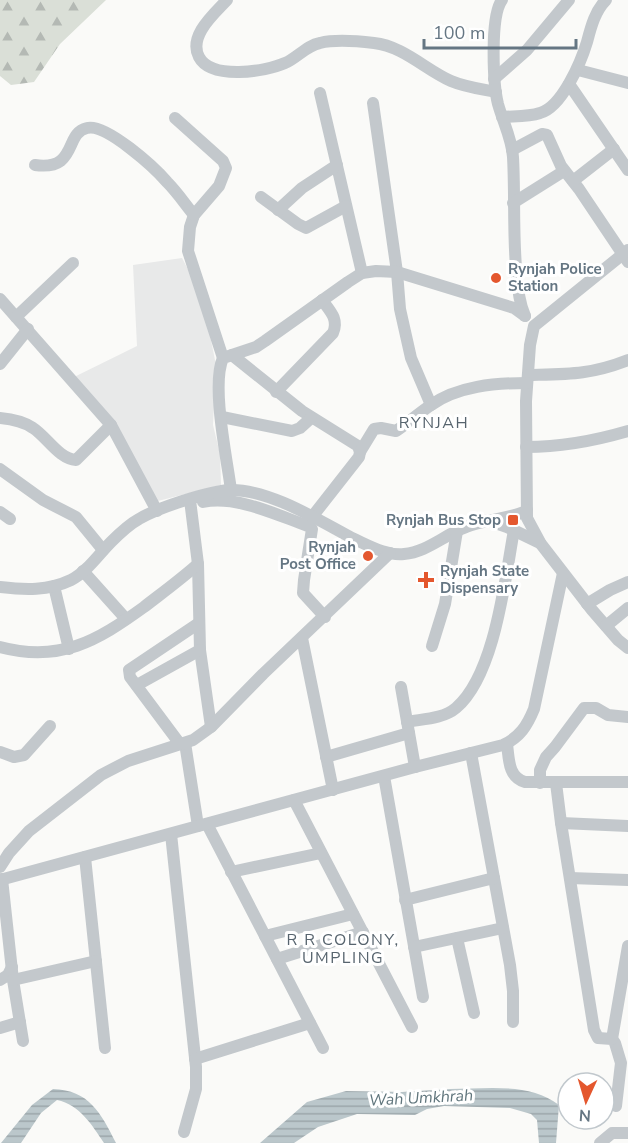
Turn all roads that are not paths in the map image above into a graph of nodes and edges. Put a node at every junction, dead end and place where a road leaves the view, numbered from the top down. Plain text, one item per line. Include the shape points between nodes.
1 (227, 0) edge
2 (502, 0) edge
3 (569, 0) edge
4 (606, 0) edge
5 (578, 70) junction
6 (494, 79) junction
7 (628, 83) edge
8 (568, 84) junction
9 (496, 92) junction
10 (320, 93) dead end
11 (373, 103) dead end
12 (502, 117) junction
13 (175, 118) dead end
14 (614, 149) junction
15 (512, 150) junction
16 (35, 165) dead end
17 (337, 165) junction
18 (628, 170) edge
19 (564, 171) junction
20 (573, 181) junction
21 (261, 197) dead end
22 (513, 203) junction
23 (346, 206) junction
24 (278, 210) junction
25 (194, 215) junction
26 (626, 255) edge
27 (73, 263) dead end
28 (397, 272) junction
29 (363, 273) junction
30 (0, 299) edge
31 (322, 300) junction
32 (16, 316) junction
33 (525, 316) junction
34 (536, 324) junction
35 (28, 329) junction
36 (227, 357) junction
37 (628, 360) edge
38 (0, 364) edge
39 (528, 379) junction
40 (276, 392) junction
41 (431, 405) junction
42 (222, 417) junction
43 (0, 418) edge
44 (311, 418) junction
45 (111, 425) junction
46 (628, 431) edge
47 (526, 447) junction
48 (360, 452) junction
49 (0, 470) edge
50 (231, 490) junction
51 (190, 502) junction
52 (526, 510) junction
53 (157, 511) junction
54 (312, 517) junction
55 (486, 520) junction
56 (514, 530) junction
57 (457, 531) junction
58 (541, 544) junction
59 (103, 550) junction
60 (390, 553) junction
61 (198, 564) junction
62 (83, 571) junction
63 (563, 573) junction
64 (628, 582) edge
65 (54, 586) junction
66 (0, 587) edge
67 (587, 604) junction
68 (628, 608) edge
69 (325, 616) junction
70 (126, 619) junction
71 (199, 623) junction
72 (606, 626) junction
73 (302, 638) junction
74 (432, 646) dead end
75 (0, 647) edge
76 (628, 648) edge
77 (69, 649) junction
78 (200, 650) junction
79 (137, 685) junction
80 (401, 687) dead end
81 (628, 717) edge
82 (50, 726) dead end
83 (211, 727) junction
84 (408, 728) junction
85 (182, 743) junction
86 (507, 744) junction
87 (0, 752) edge
88 (471, 753) junction
89 (326, 757) junction
90 (415, 767) junction
91 (384, 776) junction
92 (628, 782) edge
93 (540, 783) junction
94 (556, 783) junction
95 (333, 790) junction
96 (294, 800) junction
97 (561, 823) junction
98 (202, 825) junction
99 (628, 826) edge
100 (171, 834) junction
101 (321, 853) junction
102 (85, 857) junction
103 (231, 872) junction
104 (1, 875) edge
105 (494, 878) junction
106 (570, 878) junction
107 (628, 880) edge
108 (405, 900) junction
109 (353, 914) junction
110 (503, 928) junction
111 (4, 931) edge
112 (363, 932) junction
113 (265, 936) junction
114 (458, 938) junction
115 (628, 946) edge
116 (414, 947) junction
117 (277, 959) junction
118 (96, 961) junction
119 (626, 964) edge
120 (12, 967) junction
121 (0, 980) edge
122 (13, 980) junction
123 (423, 998) dead end
124 (474, 1013) dead end
125 (20, 1022) junction
126 (513, 1022) dead end
127 (310, 1023) junction
128 (412, 1027) dead end
129 (0, 1028) edge
130 (612, 1039) junction
131 (23, 1041) dead end
132 (105, 1048) dead end
133 (323, 1048) dead end
134 (195, 1059) junction
135 (616, 1106) dead end
136 (184, 1132) dead end
137 (628, 1134) edge
138 (600, 1143) edge

1 - 9 street via 208,20 196,45 202,61 214,68 236,72 276,66 328,41 376,43 450,81
2 - 6 street via 496,15
3 - 6 street via 527,50
4 - 5 street via 595,17
5 - 7 street
5 - 8 street
6 - 9 street
8 - 12 street via 550,108 541,113
8 - 14 street
9 - 12 street
10 - 17 street
11 - 28 street
12 - 15 street
13 - 25 street via 226,168 219,186
14 - 18 street
14 - 20 street
15 - 19 street via 547,135
15 - 22 street
16 - 25 street via 60,163 81,131 88,127 100,129 168,182
17 - 23 street
17 - 24 street
19 - 20 street
19 - 22 street
20 - 26 street
21 - 24 street
22 - 33 street via 519,302
23 - 24 street via 306,228
23 - 29 street
25 - 36 street via 188,251
26 - 34 street
27 - 32 street
28 - 29 street
28 - 33 street via 514,308
28 - 41 street via 411,358
29 - 31 street
30 - 32 street
31 - 36 street via 265,341
31 - 40 street via 336,323 333,333
32 - 35 street
33 - 34 street
34 - 39 street
35 - 38 street
35 - 45 street
36 - 40 street
36 - 42 street via 220,364
37 - 39 street via 584,373
39 - 41 street via 452,394
39 - 47 street
40 - 44 street
41 - 48 street via 396,431 374,429
42 - 44 street via 292,431
42 - 50 street
43 - 45 street via 32,427 71,460 79,458
44 - 48 street via 354,443
45 - 53 street
46 - 47 street via 592,441
47 - 52 street
48 - 54 street
49 - 59 street via 43,500 70,512
50 - 51 street
50 - 54 street via 259,495
51 - 53 street
51 - 61 street
51 - 69 street via 236,502 312,529 303,593
52 - 55 street via 516,516
52 - 58 street
53 - 59 street via 126,528
54 - 60 street
55 - 56 street
55 - 57 street
56 - 58 street
56 - 84 street via 493,638 480,672 456,708
57 - 60 street via 420,551
57 - 74 street via 447,595
58 - 63 street
59 - 62 street
60 - 69 street
61 - 70 street
61 - 71 street
62 - 65 street
62 - 70 street
63 - 67 street
63 - 86 street via 534,709 519,736
64 - 67 street
65 - 66 street via 36,590
65 - 77 street
67 - 72 street
68 - 72 street
69 - 73 street
70 - 77 street via 90,642
71 - 78 street
71 - 79 street via 132,667 129,674
72 - 76 street
73 - 83 street
73 - 89 street
75 - 77 street via 41,653
78 - 79 street
78 - 83 street
79 - 85 street
80 - 84 street
81 - 93 street via 584,708 546,757
82 - 87 street via 24,756
83 - 85 street
84 - 89 street
84 - 90 street
85 - 98 street
85 - 104 street via 100,775 30,831 9,853
86 - 88 street
86 - 93 street via 514,776
88 - 90 street
88 - 105 street
89 - 95 street
90 - 91 street
91 - 95 street
91 - 108 street
92 - 94 street
93 - 94 street
94 - 97 street
95 - 96 street
96 - 98 street
96 - 101 street
97 - 99 street
97 - 106 street
98 - 100 street
98 - 103 street
100 - 102 street
100 - 134 street
101 - 103 street
101 - 109 street
102 - 104 street
102 - 118 street
103 - 113 street
104 - 111 street
105 - 108 street
105 - 110 street
106 - 107 street
106 - 130 street via 594,1030 598,1038
108 - 116 street
109 - 112 street
109 - 113 street
110 - 114 street
110 - 126 street via 512,980
111 - 120 street
112 - 117 street
112 - 128 street
113 - 117 street
114 - 116 street
114 - 124 street
115 - 119 street
116 - 123 street
117 - 127 street
118 - 122 street
118 - 132 street
119 - 130 street
120 - 121 street
120 - 122 street
122 - 125 street
125 - 129 street
125 - 131 street
127 - 133 street
127 - 134 street
130 - 135 street via 621,1063
134 - 136 street via 196,1089
137 - 138 street via 612,1133

